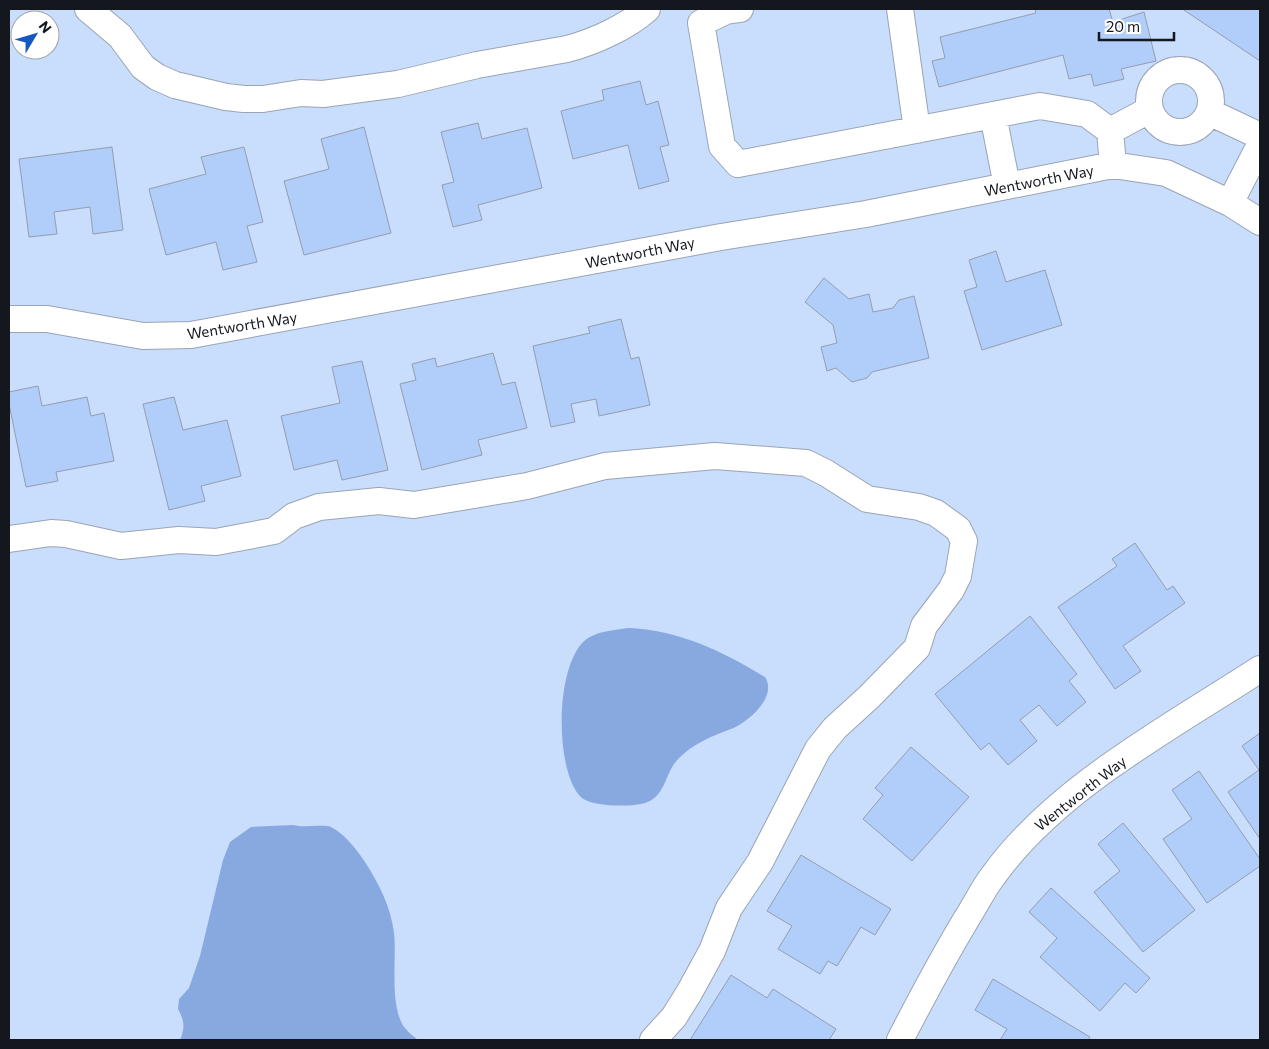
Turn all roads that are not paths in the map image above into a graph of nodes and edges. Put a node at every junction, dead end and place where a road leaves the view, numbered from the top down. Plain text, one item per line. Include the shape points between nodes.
1 (88, 9) edge
2 (647, 9) edge
3 (740, 9) edge
4 (900, 9) edge
5 (1149, 110) junction
6 (1208, 112) junction
7 (993, 115) junction
8 (917, 130) junction
9 (1110, 131) junction
10 (1260, 136) edge
11 (1260, 145) edge
12 (1113, 165) junction
13 (1007, 186) junction
14 (1230, 203) junction
15 (1260, 222) edge
16 (9, 319) edge
17 (9, 539) edge
18 (1260, 669) edge
19 (653, 1040) edge
20 (900, 1040) edge

1 - 2 street via 120,36 143,68 157,77 175,85 226,97 263,99 398,84 477,65 567,49 619,27
3 - 8 street via 726,11 701,23 722,146 738,164
4 - 8 street
5 - 6 street via 1161,126 1181,132 1200,124
5 - 6 street via 1148,99 1155,80 1173,70 1184,69 1198,75 1208,87 1211,97
5 - 9 street
6 - 10 street
7 - 8 street
7 - 9 street via 1040,106 1087,114
7 - 13 street
9 - 12 street
11 - 14 street
12 - 13 street, Wentworth Way
12 - 14 street, Wentworth Way via 1166,173
13 - 16 street, Wentworth Way via 191,335 143,336 47,320
14 - 15 street, Wentworth Way
17 - 19 street via 51,533 113,545 179,540 216,542 274,531 294,516 319,507 379,501 414,505 527,486 605,466 715,456 806,463 867,499 919,507 951,523 964,541 962,563 950,590 924,626 913,654 818,748 760,862 729,908 712,951 689,993 674,1017
18 - 20 street, Wentworth Way via 1118,761 1066,800 1031,832 993,876 939,965

